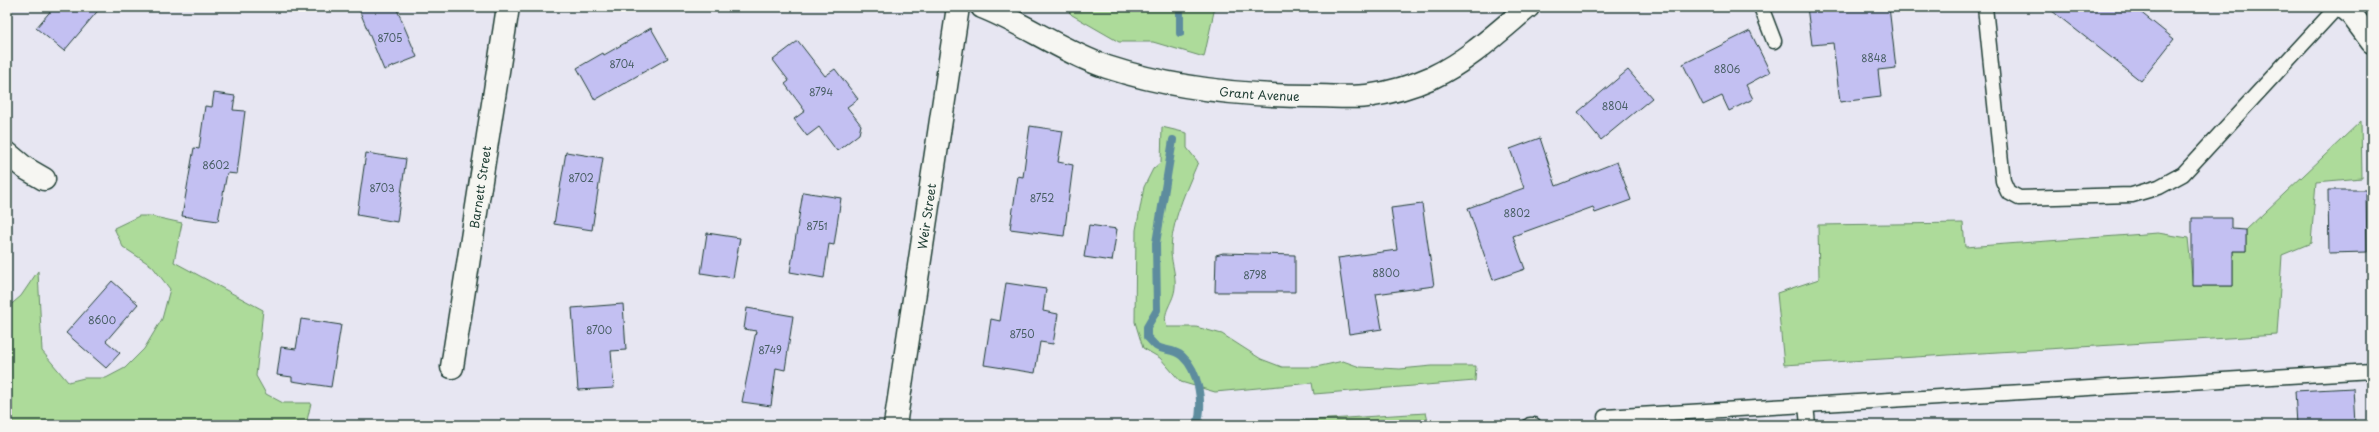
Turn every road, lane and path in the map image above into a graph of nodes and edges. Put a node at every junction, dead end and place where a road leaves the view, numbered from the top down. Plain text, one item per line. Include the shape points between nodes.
1 (508, 7) edge
2 (958, 7) edge
3 (982, 7) edge
4 (1528, 7) edge
5 (1761, 7) edge
6 (1985, 7) edge
7 (2337, 7) edge
8 (2342, 7) edge
9 (1774, 41) dead end
10 (2372, 42) edge
11 (7, 154) edge
12 (44, 179) dead end
13 (452, 367) dead end
14 (2372, 370) edge
15 (1806, 405) junction
16 (1605, 417) dead end
17 (895, 425) edge
18 (1530, 425) edge
19 (1534, 425) edge
20 (1808, 425) edge

1 - 13 street, Barnett Street
2 - 17 street, Weir Street
3 - 4 street, Grant Avenue via 1054,45 1100,64 1161,82 1283,96 1358,96 1397,90 1434,76 1474,53
5 - 9 lane
6 - 7 lane via 2002,181 2008,192 2019,198 2132,195 2159,187 2183,174
8 - 10 street via 2352,15
11 - 12 street
14 - 15 lane
15 - 16 lane
15 - 20 lane
18 - 19 lane

